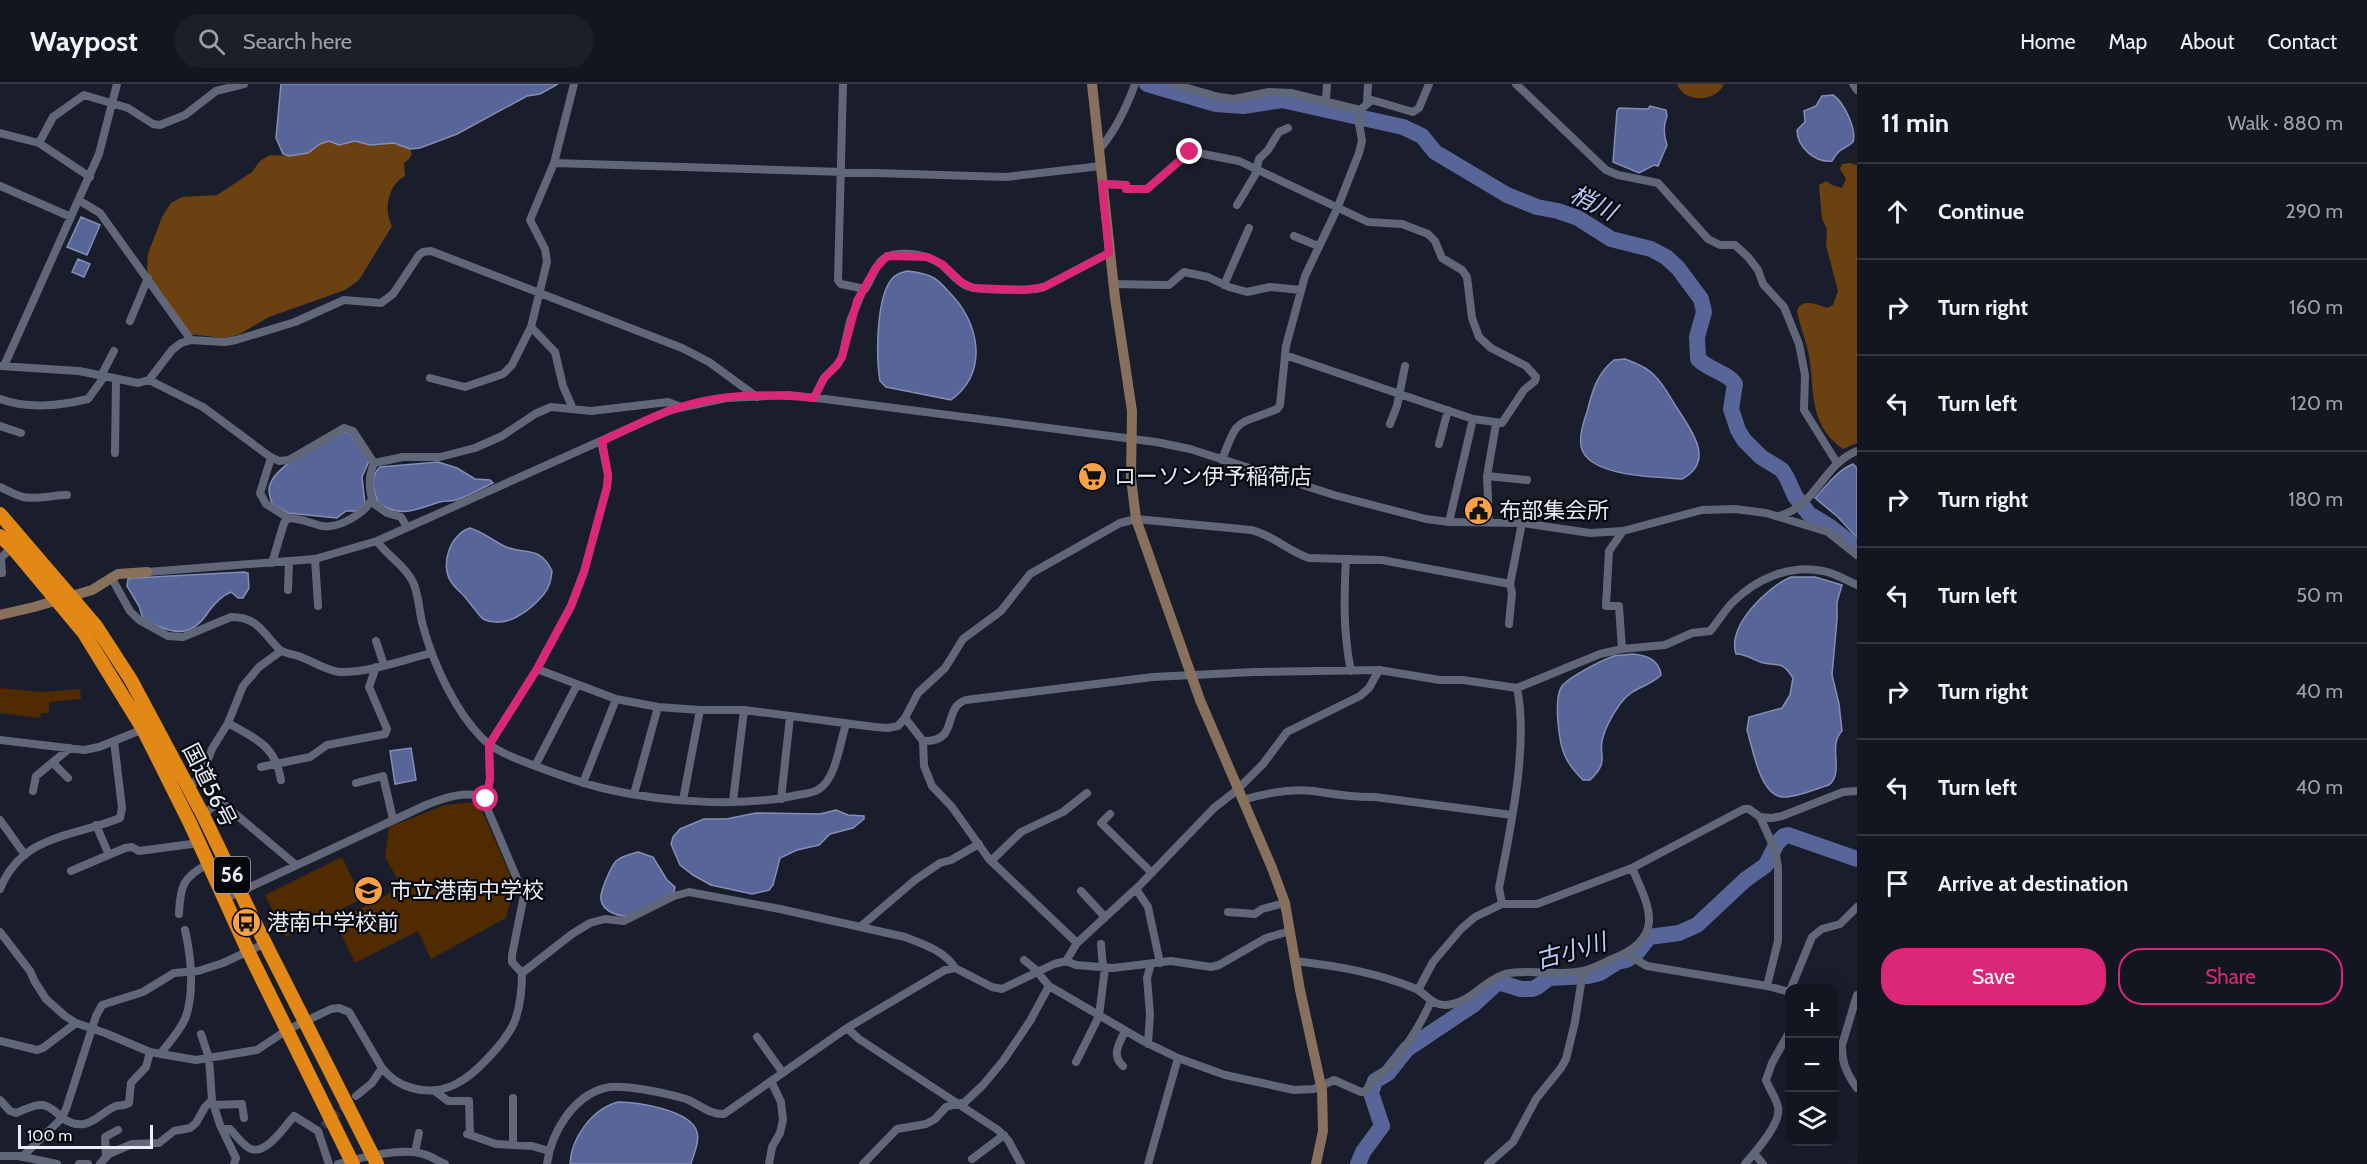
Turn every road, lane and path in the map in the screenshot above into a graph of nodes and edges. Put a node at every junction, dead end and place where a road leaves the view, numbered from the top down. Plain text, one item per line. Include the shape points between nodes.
1 (117, 84) edge
2 (244, 84) edge
3 (574, 84) edge
4 (843, 84) edge
5 (1092, 84) edge
6 (1134, 84) edge
7 (1173, 84) edge
8 (1328, 84) edge
9 (1368, 84) edge
10 (1429, 84) edge
11 (1516, 84) edge
12 (1853, 84) edge
13 (1857, 90) edge
14 (1326, 102) junction
15 (1367, 102) junction
16 (112, 104) junction
17 (1359, 110) junction
18 (1288, 128) dead end
19 (0, 133) edge
20 (39, 143) junction
21 (1099, 150) junction
22 (554, 163) junction
23 (1101, 166) junction
24 (1255, 169) junction
25 (841, 172) junction
26 (90, 177) junction
27 (1102, 184) junction
28 (0, 186) edge
29 (80, 201) junction
30 (1237, 205) dead end
31 (1337, 209) junction
32 (71, 217) junction
33 (1249, 228) dead end
34 (1294, 236) dead end
35 (1318, 246) junction
36 (1109, 253) junction
37 (148, 278) junction
38 (1113, 284) junction
39 (1224, 285) junction
40 (863, 290) junction
41 (1301, 290) junction
42 (541, 294) junction
43 (130, 321) dead end
44 (531, 327) junction
45 (191, 340) junction
46 (114, 351) dead end
47 (1285, 355) junction
48 (2, 366) edge
49 (1405, 366) dead end
50 (103, 377) junction
51 (430, 378) dead end
52 (116, 379) junction
53 (149, 380) junction
54 (1398, 393) junction
55 (757, 397) junction
56 (814, 398) junction
57 (1, 402) edge
58 (682, 407) junction
59 (573, 409) junction
60 (1449, 410) junction
61 (1473, 419) junction
62 (1390, 424) dead end
63 (1496, 424) junction
64 (0, 426) edge
65 (21, 433) dead end
66 (1133, 438) junction
67 (602, 441) junction
68 (1439, 444) dead end
69 (1857, 451) edge
70 (115, 453) dead end
71 (271, 458) junction
72 (1222, 460) junction
73 (374, 463) junction
74 (1836, 463) junction
75 (1487, 476) junction
76 (1527, 480) dead end
77 (0, 487) edge
78 (68, 495) dead end
79 (372, 499) junction
80 (0, 514) edge
81 (1778, 516) junction
82 (288, 518) junction
83 (1136, 519) junction
84 (1489, 521) junction
85 (1449, 522) junction
86 (1521, 522) junction
87 (407, 527) junction
88 (1623, 531) junction
89 (0, 536) edge
90 (377, 541) junction
91 (12, 547) junction
92 (1857, 555) edge
93 (315, 559) junction
94 (1346, 559) junction
95 (289, 562) junction
96 (272, 563) junction
97 (147, 572) joint
98 (0, 573) edge
99 (111, 577) junction
100 (1510, 584) junction
101 (1857, 585) edge
102 (288, 590) dead end
103 (72, 596) junction
104 (57, 600) junction
105 (318, 606) dead end
106 (0, 615) edge
107 (1509, 624) dead end
108 (376, 641) dead end
109 (1622, 650) junction
110 (281, 651) junction
111 (432, 653) junction
112 (380, 666) junction
113 (537, 669) junction
114 (1379, 670) junction
115 (1351, 671) junction
116 (1191, 674) junction
117 (577, 685) junction
118 (1517, 688) junction
119 (616, 699) junction
120 (658, 707) junction
121 (700, 710) junction
122 (744, 710) junction
123 (790, 717) junction
124 (905, 718) junction
125 (228, 723) junction
126 (846, 724) junction
127 (149, 727) junction
128 (0, 740) edge
129 (114, 741) junction
130 (923, 741) junction
131 (489, 745) junction
132 (70, 748) junction
133 (53, 763) junction
134 (278, 763) junction
135 (535, 766) junction
136 (261, 767) dead end
137 (68, 778) dead end
138 (281, 780) dead end
139 (356, 783) dead end
140 (583, 783) junction
141 (189, 789) junction
142 (33, 791) dead end
143 (1857, 792) edge
144 (1088, 793) dead end
145 (634, 794) junction
146 (1240, 795) junction
147 (486, 799) junction
148 (781, 799) junction
149 (683, 800) junction
150 (733, 801) junction
151 (1110, 814) dead end
152 (203, 815) junction
153 (1512, 815) junction
154 (1760, 817) junction
155 (393, 819) junction
156 (0, 820) edge
157 (96, 825) junction
158 (199, 843) junction
159 (979, 844) junction
160 (25, 855) junction
161 (109, 855) junction
162 (991, 861) junction
163 (208, 864) junction
164 (296, 865) junction
165 (1632, 868) junction
166 (71, 871) dead end
167 (1152, 873) junction
168 (0, 889) edge
169 (1136, 889) junction
170 (240, 891) junction
171 (1081, 891) dead end
172 (224, 898) junction
173 (1285, 903) junction
174 (1502, 903) junction
175 (1857, 907) edge
176 (1228, 912) dead end
177 (179, 914) dead end
178 (1105, 916) junction
179 (860, 927) junction
180 (185, 930) dead end
181 (1290, 931) junction
182 (0, 932) edge
183 (1077, 943) junction
184 (266, 944) junction
185 (1101, 944) dead end
186 (248, 951) junction
187 (1626, 954) junction
188 (1024, 960) dead end
189 (1066, 961) junction
190 (1295, 961) junction
191 (1155, 963) junction
192 (955, 968) junction
193 (1104, 968) junction
194 (190, 971) junction
195 (1583, 971) junction
196 (1038, 972) junction
197 (522, 973) junction
198 (1793, 984) edge
199 (1049, 986) junction
200 (1767, 986) junction
201 (1418, 990) junction
202 (1785, 990) edge
203 (1857, 995) edge
204 (1431, 1001) junction
205 (1099, 1016) junction
206 (305, 1021) junction
207 (76, 1023) junction
208 (847, 1028) junction
209 (92, 1029) junction
210 (287, 1030) junction
211 (1125, 1031) junction
212 (201, 1034) dead end
213 (757, 1037) dead end
214 (1786, 1038) edge
215 (0, 1041) edge
216 (1148, 1044) junction
217 (150, 1052) junction
218 (160, 1054) junction
219 (209, 1058) junction
220 (1178, 1058) junction
221 (1076, 1062) dead end
222 (1123, 1066) dead end
223 (382, 1068) junction
224 (783, 1073) junction
225 (771, 1082) junction
226 (1321, 1085) junction
227 (1857, 1088) edge
228 (435, 1091) junction
229 (356, 1096) tunnel mouth
230 (513, 1098) dead end
231 (0, 1100) edge
232 (213, 1102) junction
233 (956, 1105) junction
234 (244, 1118) dead end
235 (61, 1119) junction
236 (118, 1130) dead end
237 (222, 1130) junction
238 (419, 1133) dead end
239 (1004, 1135) junction
240 (513, 1144) junction
241 (549, 1151) junction
242 (415, 1152) junction
243 (1754, 1153) junction
244 (0, 1156) edge
245 (22, 1157) junction
246 (106, 1157) junction
247 (972, 1159) dead end
248 (375, 1160) edge
249 (347, 1163) edge
250 (57, 1164) edge
251 (79, 1164) edge
252 (88, 1164) edge
253 (100, 1164) edge
254 (234, 1164) edge
255 (329, 1164) edge
256 (445, 1164) edge
257 (548, 1164) edge
258 (769, 1164) edge
259 (863, 1164) edge
260 (1021, 1164) edge
261 (1148, 1164) edge
262 (1316, 1164) edge
263 (1488, 1164) edge
264 (1745, 1164) edge
265 (1763, 1164) edge

1 - 16 street
2 - 16 street via 216,91 185,115 160,125
3 - 22 street
4 - 25 street
5 - 21 street
6 - 21 street via 1126,109
7 - 14 street via 1219,97 1277,91
8 - 14 street
9 - 15 street
10 - 15 street via 1419,108 1413,112 1376,100
11 - 74 street via 1606,170 1658,183 1708,239 1720,245 1735,245 1748,257 1763,284 1784,307 1795,330 1805,375 1804,411
12 - 13 street
14 - 17 street
15 - 17 street
16 - 20 street via 84,95 54,117
16 - 26 street
17 - 31 street via 1362,141
18 - 24 street via 1279,132
19 - 20 street
20 - 26 street
21 - 23 street
22 - 25 street
22 - 42 street via 530,220 545,249 547,262
23 - 25 street via 1006,177
23 - 27 street
24 - 27 street via 1239,161 1193,152 1147,189
24 - 30 street
24 - 31 street
25 - 40 street via 838,280
26 - 29 street
27 - 36 street
28 - 32 street
29 - 32 street
29 - 37 street via 100,213
31 - 35 street
31 - 63 street via 1368,222 1402,224 1421,231 1435,241 1442,258 1465,273 1479,337 1536,376 1505,421
32 - 48 street
33 - 39 street
34 - 35 street
35 - 41 street
36 - 38 street
36 - 40 street via 1044,287 1025,290 973,288 935,260 887,256
37 - 43 street
37 - 45 street
38 - 39 street via 1169,285 1184,272
38 - 66 street
39 - 41 street via 1247,292 1270,287
40 - 56 street via 850,321 842,357 824,378
41 - 47 street
42 - 44 street
42 - 45 street via 431,251 423,252 393,294 381,303 344,300 295,322 236,340
42 - 55 street via 696,355
44 - 51 street via 512,365 503,374 465,387
44 - 59 street via 555,352
45 - 53 street via 172,350
46 - 50 street
47 - 54 street
47 - 72 street via 1280,405 1238,424 1232,430
48 - 50 street via 79,371
49 - 54 street
50 - 52 street
50 - 57 street via 88,399 56,406
52 - 53 street via 138,383
52 - 70 street
53 - 71 street via 203,407
54 - 60 street
54 - 62 street
55 - 56 street
55 - 58 street via 726,398
56 - 66 street
58 - 59 street via 668,402 591,411
58 - 67 street
59 - 73 street via 543,410 475,448 440,457
60 - 61 street
60 - 68 street
61 - 63 street
61 - 85 street
63 - 75 street
64 - 65 street
66 - 72 street
66 - 83 street via 1131,478
67 - 87 street
67 - 113 street via 607,487 584,572 571,606
69 - 74 street
71 - 73 street via 289,460 339,429 348,428
71 - 82 street via 260,493 266,504
72 - 85 street via 1395,512
73 - 79 street via 370,474
74 - 81 street via 1804,504
75 - 76 street
75 - 84 street
77 - 78 street via 30,498
79 - 82 street via 364,510 329,526
79 - 87 street via 380,509 401,517
80 - 103 highway, 国道56号 / 56
81 - 88 street via 1735,509 1702,510
81 - 92 street via 1828,532
82 - 96 street
83 - 94 street via 1251,530 1299,555
83 - 116 street
83 - 124 street via 1120,523 1030,574 1000,611 963,639 945,668 911,702
84 - 85 street
84 - 86 street
86 - 88 street via 1590,533
86 - 100 street
87 - 90 street
88 - 109 street via 1609,551 1606,606 1619,606
89 - 91 highway, 国道56号 / 56
90 - 93 street
90 - 111 street via 405,568 414,585
91 - 98 street via 1,558
91 - 104 highway, 国道56号 / 56
93 - 95 street
93 - 105 street
94 - 100 street via 1382,560
94 - 115 street via 1344,619
95 - 96 street
95 - 102 street
96 - 97 street
97 - 99 street
99 - 103 street via 92,590
99 - 110 street via 130,611 168,636 183,637 240,617 265,631
100 - 107 street
101 - 109 street via 1822,571 1776,574 1736,599 1710,631 1665,645
103 - 104 street
103 - 127 highway, 国道56号 / 56 via 116,653
104 - 106 street
104 - 127 highway, 国道56号 / 56
108 - 112 street
109 - 118 street via 1600,654
110 - 112 street via 339,672
110 - 125 street via 243,686
111 - 112 street
111 - 131 street via 460,710
112 - 134 street via 369,687 387,729 385,734 327,745 310,757
113 - 117 street
113 - 131 street
114 - 115 street
114 - 118 street
114 - 146 street via 1360,696 1287,732
115 - 116 street
116 - 130 street via 966,700 955,708 944,737 935,742
116 - 146 street
117 - 119 street
117 - 135 street
118 - 153 street via 1521,706
119 - 120 street
119 - 140 street
120 - 121 street
120 - 145 street
121 - 122 street
121 - 149 street
122 - 123 street
122 - 150 street
123 - 126 street
123 - 148 street
124 - 126 street via 888,728
124 - 130 street
125 - 134 street via 266,745
125 - 141 street via 203,772
126 - 148 street via 840,750 824,786
127 - 129 street
127 - 141 highway, 国道56号 / 56
127 - 158 highway, 国道56号 / 56
128 - 132 street
129 - 132 street via 84,750
129 - 157 street via 122,814
130 - 159 street via 924,765 932,786
131 - 135 street
131 - 147 street
132 - 133 street
133 - 137 street
133 - 142 street via 36,777
134 - 136 street
134 - 138 street
135 - 140 street
139 - 155 street via 383,776
140 - 145 street
141 - 152 highway, 国道56号 / 56
143 - 154 street via 1843,792 1782,816
144 - 162 street via 1063,812 1020,832
145 - 149 street
146 - 153 street via 1312,791
146 - 167 street via 1214,808
146 - 173 street
147 - 155 street via 477,794 444,798
147 - 197 street via 524,895 512,955 512,962
148 - 150 street
149 - 150 street
151 - 167 street via 1101,823
152 - 164 street via 220,801
152 - 170 highway, 国道56号 / 56
153 - 174 street via 1499,888
154 - 165 street via 1749,809 1738,811
154 - 200 street via 1778,867 1778,941
155 - 164 street
156 - 160 street
157 - 160 street via 58,836
157 - 161 street
158 - 161 street via 139,851 132,847
158 - 163 highway, 国道56号 / 56
159 - 162 street
159 - 179 street via 915,880
160 - 168 street
161 - 166 street
162 - 183 street
163 - 172 highway, 国道56号 / 56
163 - 177 street via 186,878
164 - 170 street
165 - 174 street via 1537,904
165 - 187 street via 1650,920 1643,939
167 - 169 street
169 - 178 street
169 - 191 street via 1148,907
170 - 172 street
170 - 184 highway, 国道56号 / 56
171 - 178 street
172 - 186 highway, 国道56号 / 56
173 - 176 street via 1255,914
173 - 181 street
174 - 201 street via 1461,928 1433,962
175 - 198 street via 1840,924 1816,931
178 - 183 street
179 - 192 street via 925,945 950,959
179 - 197 street via 689,892 624,921 606,919 590,923
180 - 194 street
181 - 190 street
181 - 191 street via 1266,938 1211,967 1171,961
182 - 207 street via 30,970 46,999
183 - 189 street
184 - 186 street
184 - 206 highway, 国道56号 / 56
185 - 193 street
186 - 194 street via 223,963
186 - 210 highway, 国道56号 / 56
187 - 195 street
187 - 200 street via 1647,966
188 - 196 street
189 - 193 street
189 - 196 street
190 - 201 street via 1344,967
190 - 226 street
191 - 193 street
191 - 216 street via 1147,978
192 - 196 street via 1002,989
192 - 208 street via 945,970
193 - 205 street
194 - 209 street via 174,973 137,994 102,1005
194 - 218 street via 186,1017
195 - 204 street via 1506,974 1465,999 1445,1005
195 - 263 street via 1566,1059 1536,1099 1513,1142
196 - 199 street
197 - 228 street via 515,1021 503,1042 470,1076
199 - 205 street
199 - 233 street via 1003,1061 965,1102
200 - 202 street
201 - 204 street
203 - 227 street via 1842,1045 1848,1074
204 - 226 street via 1392,1063 1373,1078 1366,1091 1334,1080
205 - 211 street
205 - 221 street
206 - 210 street
206 - 223 street via 332,1009 349,1012
206 - 248 highway, 国道56号 / 56
207 - 209 street
207 - 215 street via 37,1050
208 - 224 street
208 - 233 street
209 - 217 street
209 - 235 street
210 - 219 street via 257,1050
210 - 249 highway, 国道56号 / 56
211 - 216 street
211 - 222 street via 1115,1055
212 - 219 street
213 - 224 street
214 - 243 street via 1767,1080 1779,1115
216 - 220 street
217 - 218 street
217 - 235 street via 146,1067 131,1083 129,1103 84,1124
218 - 219 street via 188,1060
219 - 232 street
220 - 226 street via 1225,1075 1294,1090
220 - 261 street
223 - 228 street via 402,1085
223 - 229 street
224 - 225 street
225 - 241 street via 724,1114 688,1100 637,1088 604,1088 573,1108
225 - 258 street via 781,1102 783,1120
226 - 262 street via 1323,1131
228 - 240 street via 448,1101 469,1101 467,1134 496,1144
230 - 240 street
231 - 235 street via 16,1113 43,1105 52,1108
232 - 234 street via 242,1104
232 - 237 street
232 - 246 street via 190,1128 174,1131 159,1143 139,1142
233 - 239 street
233 - 259 street via 946,1107 926,1124 897,1129
235 - 245 street
236 - 246 street via 105,1137
237 - 254 street via 236,1158
237 - 255 street via 230,1130 251,1150 258,1150 266,1148 294,1116 320,1128
238 - 242 street
239 - 247 street
239 - 260 street
240 - 241 street
241 - 257 street
242 - 248 street via 388,1153
242 - 256 street
243 - 264 street
243 - 265 street
244 - 245 street
245 - 250 street
246 - 253 street
248 - 249 street
251 - 252 street

